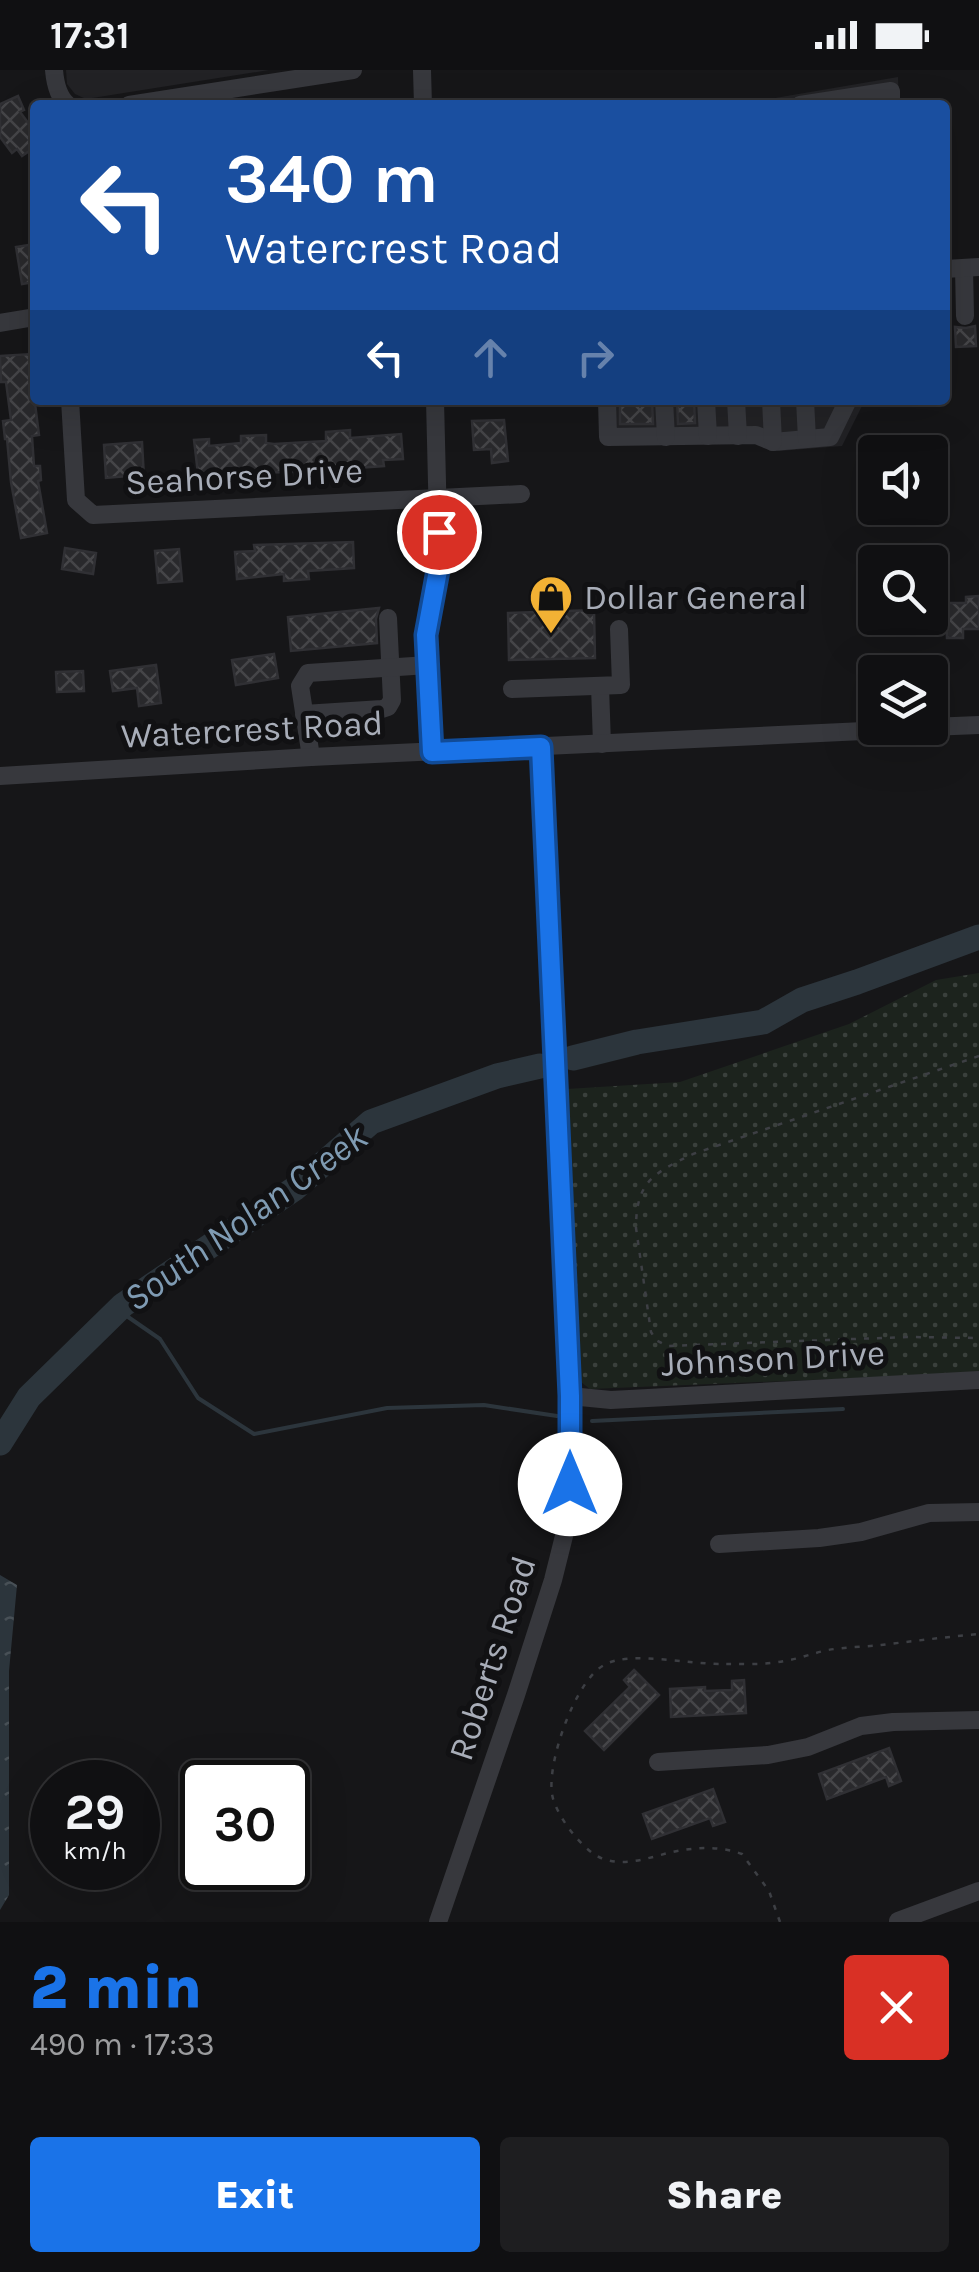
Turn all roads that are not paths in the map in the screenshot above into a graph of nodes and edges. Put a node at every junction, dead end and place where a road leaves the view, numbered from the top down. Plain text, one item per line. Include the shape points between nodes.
1 (54, 70) edge
2 (352, 70) edge
3 (422, 70) edge
4 (63, 100) edge
5 (162, 100) edge
6 (423, 100) edge
7 (858, 100) edge
8 (891, 100) edge
9 (963, 268) edge
10 (966, 316) dead end
11 (30, 318) edge
12 (0, 323) edge
13 (70, 405) edge
14 (435, 405) edge
15 (607, 405) edge
16 (664, 405) edge
17 (706, 405) edge
18 (736, 405) edge
19 (771, 405) edge
20 (805, 405) edge
21 (846, 405) edge
22 (666, 436) junction
23 (708, 436) junction
24 (738, 436) junction
25 (807, 440) junction
26 (773, 442) junction
27 (520, 494) dead end
28 (438, 499) junction
29 (388, 618) dead end
30 (619, 629) dead end
31 (428, 665) junction
32 (390, 668) junction
33 (600, 686) junction
34 (512, 689) dead end
35 (304, 714) junction
36 (979, 725) edge
37 (948, 727) edge
38 (858, 731) edge
39 (602, 744) junction
40 (541, 747) junction
41 (432, 752) junction
42 (311, 757) junction
43 (0, 776) edge
44 (979, 1380) edge
45 (570, 1396) junction
46 (979, 1512) edge
47 (719, 1544) dead end
48 (979, 1720) edge
49 (658, 1762) dead end
50 (979, 1891) edge
51 (898, 1921) edge
52 (438, 1922) edge

1 - 4 street
2 - 5 street
3 - 6 street
7 - 8 street via 890,91
9 - 10 street
11 - 12 street
13 - 28 street, Seahorse Drive via 76,500 93,515
14 - 28 street
15 - 22 street via 608,437
16 - 22 street
17 - 23 street
18 - 24 street
19 - 26 street
20 - 25 street
21 - 25 street via 830,437
22 - 23 street
23 - 24 street
24 - 26 street
25 - 26 street
27 - 28 street, Seahorse Drive
28 - 31 street
29 - 32 street
30 - 33 street via 621,685
31 - 32 street
31 - 41 street
32 - 35 street via 388,706
32 - 35 street via 308,673 300,686
33 - 34 street
33 - 39 street
35 - 42 street
36 - 37 street, Watercrest Road
38 - 39 street, Watercrest Road
39 - 40 street, Watercrest Road
40 - 41 street, Watercrest Road
40 - 45 street, Roberts Road
41 - 42 street, Watercrest Road
42 - 43 street, Watercrest Road
44 - 45 street, Johnson Drive via 612,1400
45 - 52 street, Roberts Road via 570,1516
46 - 47 street via 928,1513 819,1538
48 - 49 street via 861,1726 795,1750
50 - 51 street

